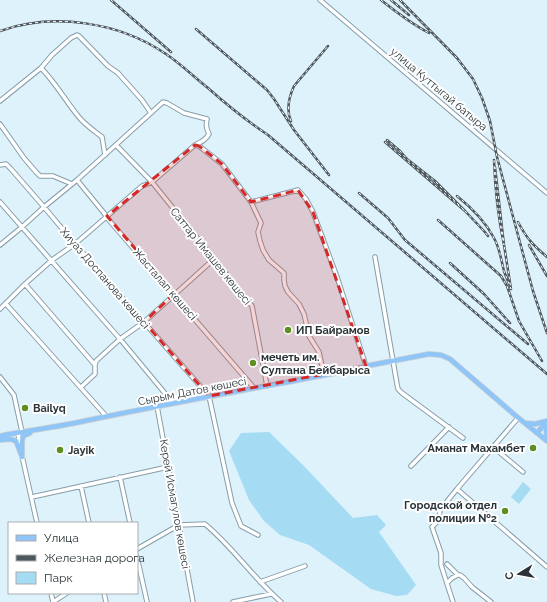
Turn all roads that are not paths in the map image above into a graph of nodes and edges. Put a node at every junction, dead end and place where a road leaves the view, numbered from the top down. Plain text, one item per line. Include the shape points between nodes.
1 (320, 0) edge
2 (41, 68) junction
3 (0, 101) edge
4 (151, 113) junction
5 (0, 124) edge
6 (116, 145) junction
7 (195, 145) junction
8 (106, 154) junction
9 (0, 165) edge
10 (77, 180) junction
11 (152, 182) junction
12 (72, 184) junction
13 (547, 193) edge
14 (0, 202) edge
15 (251, 202) junction
16 (44, 207) junction
17 (107, 216) junction
18 (22, 227) junction
19 (75, 244) junction
20 (0, 245) edge
21 (375, 257) dead end
22 (214, 259) junction
23 (52, 260) junction
24 (25, 284) junction
25 (174, 294) junction
26 (6, 304) junction
27 (0, 309) edge
28 (144, 322) junction
29 (120, 339) junction
30 (393, 361) junction
31 (95, 365) junction
32 (366, 366) junction
33 (324, 375) junction
34 (0, 377) edge
35 (2, 383) edge
36 (267, 386) junction
37 (81, 387) junction
38 (254, 388) junction
39 (209, 396) junction
40 (173, 403) junction
41 (157, 406) junction
42 (106, 416) junction
43 (518, 418) junction
44 (524, 422) junction
45 (547, 422) edge
46 (449, 427) junction
47 (42, 428) junction
48 (20, 433) junction
49 (537, 433) junction
50 (0, 436) edge
51 (547, 437) edge
52 (463, 438) dead end
53 (0, 440) edge
54 (547, 441) edge
55 (492, 447) junction
56 (22, 457) junction
57 (411, 466) dead end
58 (168, 467) junction
59 (523, 472) dead end
60 (120, 478) junction
61 (81, 486) junction
62 (457, 489) junction
63 (32, 497) junction
64 (37, 522) edge
65 (89, 522) edge
66 (130, 522) edge
67 (179, 525) junction
68 (258, 535) dead end
69 (138, 548) edge
70 (138, 562) edge
71 (447, 564) dead end
72 (305, 566) dead end
73 (547, 567) edge
74 (458, 575) junction
75 (260, 582) junction
76 (447, 583) junction
77 (65, 594) edge
78 (271, 594) junction
79 (53, 602) edge
80 (147, 602) edge
81 (193, 602) edge
82 (233, 602) edge
83 (281, 602) edge
84 (453, 602) edge
85 (490, 602) edge

1 - 13 street, улица Куттыгай батыра
2 - 3 street
2 - 4 street via 52,55 77,35 118,73
2 - 8 street via 78,116 102,137
4 - 6 street
4 - 7 street via 163,102 184,113 207,119 209,134
5 - 12 street via 40,176 53,176
6 - 8 street
6 - 11 street, Саттар Имашев көшесі
7 - 11 street
7 - 15 street via 222,164
8 - 10 street
9 - 16 street, Хиуаз Доспанова көшесі via 6,164
10 - 12 street
10 - 17 street, Жасталап көшесі
11 - 17 street via 142,186
11 - 22 street, Саттар Имашев көшесі
12 - 16 street
14 - 18 street
15 - 32 street via 298,190 306,199 313,212
15 - 33 street via 261,223 258,232 263,250 269,260 284,273 285,286 304,314 309,336 318,352
16 - 18 street
16 - 19 street, Хиуаз Доспанова көшесі
17 - 19 street
17 - 25 street, Жасталап көшесі
18 - 20 street
18 - 23 street
19 - 23 street
19 - 28 street, Хиуаз Доспанова көшесі
21 - 30 street
22 - 25 street
22 - 36 street, Саттар Имашев көшесі via 252,306
23 - 24 street
23 - 29 street
24 - 26 street
24 - 31 street
25 - 28 street
25 - 38 street, Жасталап көшесі
26 - 27 street
26 - 37 street
28 - 29 street
28 - 39 street, Хиуаз Доспанова көшесі
29 - 31 street via 96,361
29 - 40 street
30 - 32 main road, Сырым Датов көшесі
30 - 43 main road, Сырым Датов көшесі via 429,354 446,357
30 - 46 street via 398,389
31 - 37 street via 95,374
32 - 33 main road, Сырым Датов көшесі
33 - 36 main road, Сырым Датов көшесі
34 - 35 street
35 - 48 street via 14,395
36 - 38 main road, Сырым Датов көшесі
37 - 42 street
38 - 39 main road, Сырым Датов көшесі
39 - 40 main road, Сырым Датов көшесі
39 - 68 street via 232,503 241,526
40 - 41 main road, Сырым Датов көшесі
41 - 42 main road, Сырым Датов көшесі
41 - 58 street, Керей Исмагулов көшесі
42 - 47 main road, Сырым Датов көшесі
43 - 44 main road, Сырым Датов көшесі
43 - 55 street
44 - 45 main road
44 - 49 main road, Сырым Датов көшесі
45 - 49 main road
45 - 51 main road
46 - 52 street
46 - 57 street
47 - 48 main road, Сырым Датов көшесі
47 - 56 main road via 38,432 23,436
48 - 50 main road, Сырым Датов көшесі
48 - 56 street
49 - 54 main road, Сырым Датов көшесі
53 - 56 main road via 16,441
55 - 59 street
55 - 62 street
56 - 63 street
58 - 60 street
58 - 67 street, Керей Исмагулов көшесі
60 - 61 street
60 - 66 street
61 - 63 street
61 - 65 street
62 - 73 street
62 - 76 street via 440,510 439,520 432,528
63 - 64 street
67 - 69 street
67 - 75 street via 205,524
67 - 81 street, Керей Исмагулов көшесі
70 - 80 street
71 - 74 street
72 - 75 street
74 - 76 street
74 - 85 street
75 - 78 street
76 - 84 street
77 - 79 street
78 - 82 street
78 - 83 street

